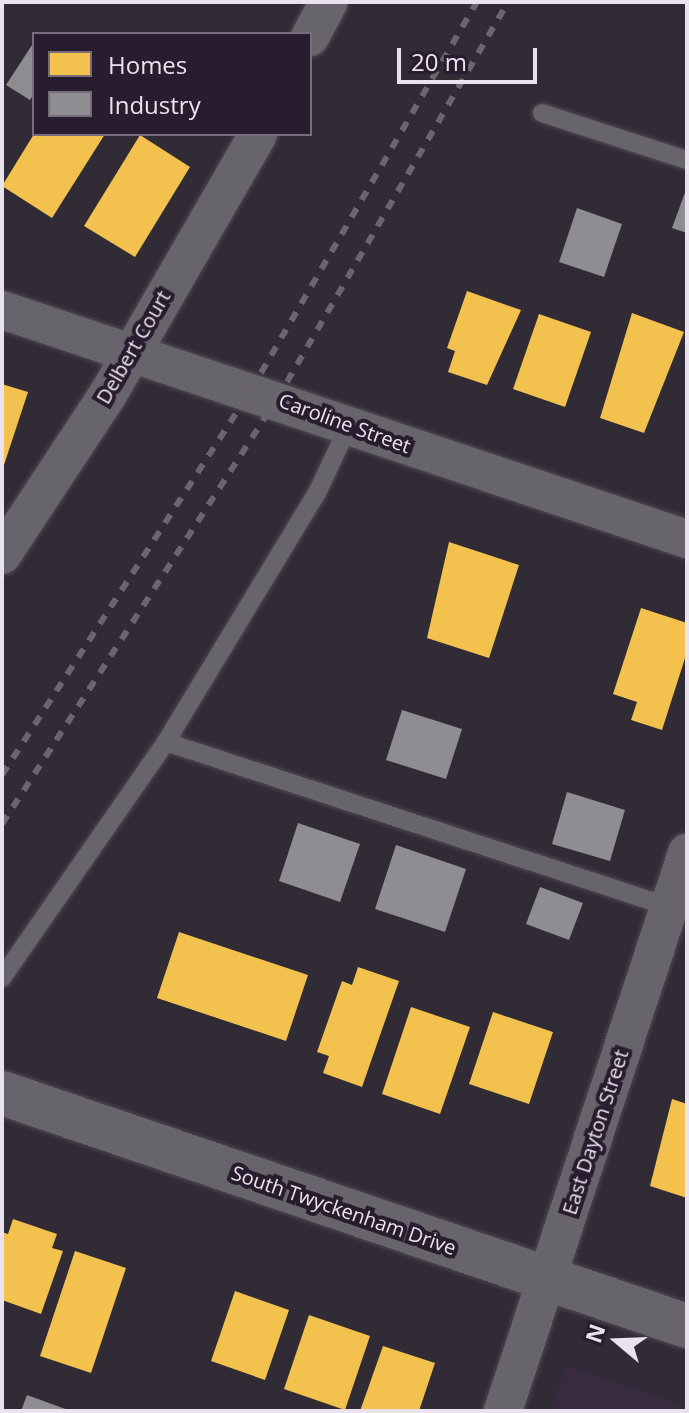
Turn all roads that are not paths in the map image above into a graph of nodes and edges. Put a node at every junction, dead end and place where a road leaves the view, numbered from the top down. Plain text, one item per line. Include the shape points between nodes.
1 (329, 2) edge
2 (312, 33) edge
3 (542, 113) dead end
4 (257, 136) edge
5 (687, 160) edge
6 (2, 310) edge
7 (130, 352) junction
8 (348, 427) junction
9 (687, 539) edge
10 (2, 555) edge
11 (166, 742) junction
12 (687, 853) edge
13 (678, 909) edge
14 (2, 978) edge
15 (2, 1093) edge
16 (547, 1280) junction
17 (687, 1326) edge
18 (503, 1411) edge

1 - 2 street
3 - 5 lane
4 - 7 street, Delbert Court
6 - 7 street, Caroline Street
7 - 8 street, Caroline Street
7 - 10 street, Delbert Court
8 - 9 street, Caroline Street
8 - 11 lane via 317,493
11 - 13 lane
11 - 14 lane
12 - 13 street, East Dayton Street
13 - 16 street, East Dayton Street
15 - 16 street, South Twyckenham Drive
16 - 17 street, South Twyckenham Drive
16 - 18 street, East Dayton Street

